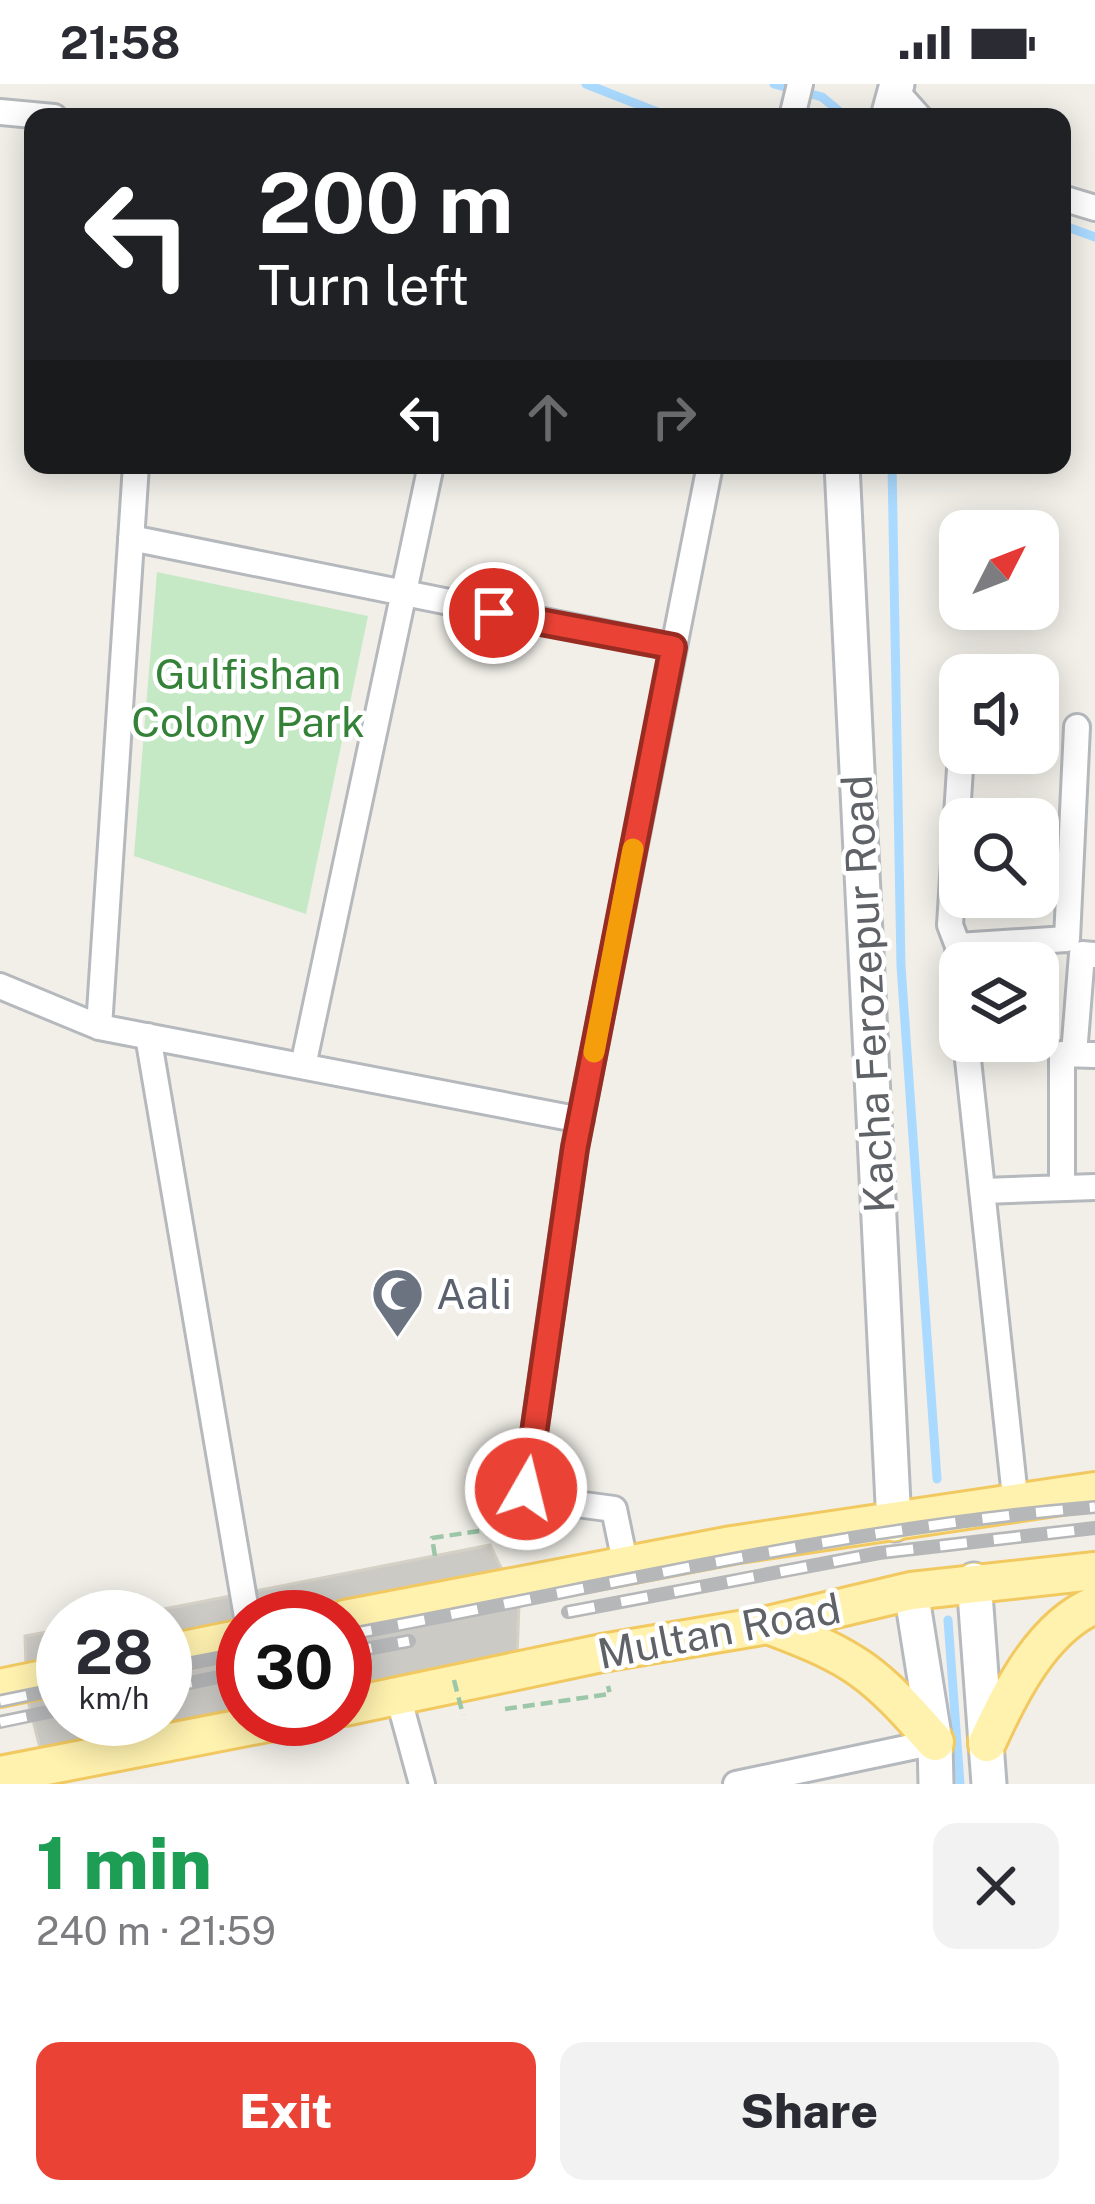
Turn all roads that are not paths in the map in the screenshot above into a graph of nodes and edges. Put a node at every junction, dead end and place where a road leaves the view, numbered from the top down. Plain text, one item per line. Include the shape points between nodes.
1 (135, 474) edge
2 (429, 474) edge
3 (708, 474) edge
4 (842, 474) edge
5 (131, 538) junction
6 (404, 596) junction
7 (673, 647) junction
8 (1077, 727) dead end
9 (961, 774) edge
10 (1083, 847) edge
11 (956, 942) edge
12 (1082, 949) edge
13 (0, 986) edge
14 (99, 1027) junction
15 (148, 1036) junction
16 (1084, 1055) edge
17 (969, 1062) edge
18 (303, 1066) junction
19 (581, 1120) junction
20 (1095, 1187) edge
21 (1063, 1188) junction
22 (984, 1191) junction
23 (1095, 1491) edge
24 (1016, 1506) junction
25 (894, 1524) junction
26 (626, 1567) junction
27 (1095, 1571) edge
28 (974, 1580) junction
29 (242, 1590) edge
30 (911, 1592) junction
31 (1095, 1605) edge
32 (372, 1614) edge
33 (768, 1625) junction
34 (0, 1666) edge
35 (36, 1671) edge
36 (36, 1680) edge
37 (0, 1688) edge
38 (398, 1696) junction
39 (372, 1701) edge
40 (216, 1736) edge
41 (935, 1742) junction
42 (987, 1743) junction
43 (0, 1775) edge
44 (48, 1776) edge
45 (422, 1784) edge
46 (736, 1784) edge
47 (936, 1784) edge
48 (989, 1784) edge

1 - 5 street
2 - 6 street
3 - 7 street
4 - 25 main road, Kacha Ferozepur Road
5 - 6 street
5 - 14 street
6 - 7 street
6 - 18 street
7 - 19 street
8 - 10 street
9 - 11 street via 950,925
10 - 12 street
12 - 16 street
13 - 14 street
14 - 15 street
15 - 18 street
15 - 29 street
16 - 21 street via 1063,1054
17 - 22 street
18 - 19 street
19 - 26 street via 526,1489 614,1509
20 - 21 street
21 - 22 street
22 - 24 street
23 - 24 main road, Multan Road
24 - 25 main road, Multan Road
25 - 26 main road, Multan Road
26 - 32 main road, Multan Road
27 - 28 main road, Multan Road
28 - 30 main road, Multan Road
28 - 42 main road
30 - 33 main road, Multan Road
30 - 41 main road
31 - 42 main road via 1057,1634 1011,1690
33 - 38 main road, Multan Road
33 - 41 main road via 858,1662
34 - 35 main road
36 - 37 main road
38 - 39 main road, Multan Road
38 - 45 street
40 - 44 main road
41 - 46 street
41 - 47 main road
42 - 48 main road
43 - 44 main road

